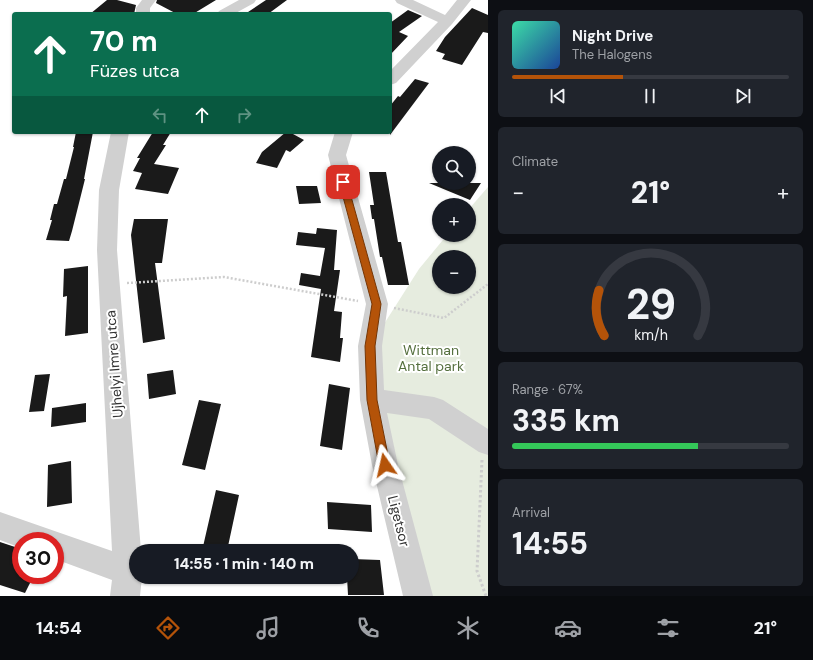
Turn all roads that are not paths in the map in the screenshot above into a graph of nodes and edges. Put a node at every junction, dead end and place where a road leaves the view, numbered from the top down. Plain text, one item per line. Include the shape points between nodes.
1 (149, 0) edge
2 (248, 0) edge
3 (402, 0) edge
4 (464, 0) edge
5 (143, 12) edge
6 (227, 12) edge
7 (447, 21) junction
8 (392, 78) edge
9 (120, 134) edge
10 (343, 134) edge
11 (372, 400) junction
12 (485, 441) edge
13 (0, 526) edge
14 (17, 532) edge
15 (64, 550) edge
16 (127, 584) edge
17 (418, 596) edge

1 - 5 street
2 - 6 street
3 - 7 street
4 - 7 street
7 - 8 street
9 - 16 street, Ujhelyi Imre utca via 109,190 107,250
10 - 11 street, Ligetsor via 337,155 377,304 370,346
11 - 12 street via 434,408
11 - 17 street, Ligetsor via 385,465
13 - 14 street
15 - 16 street

